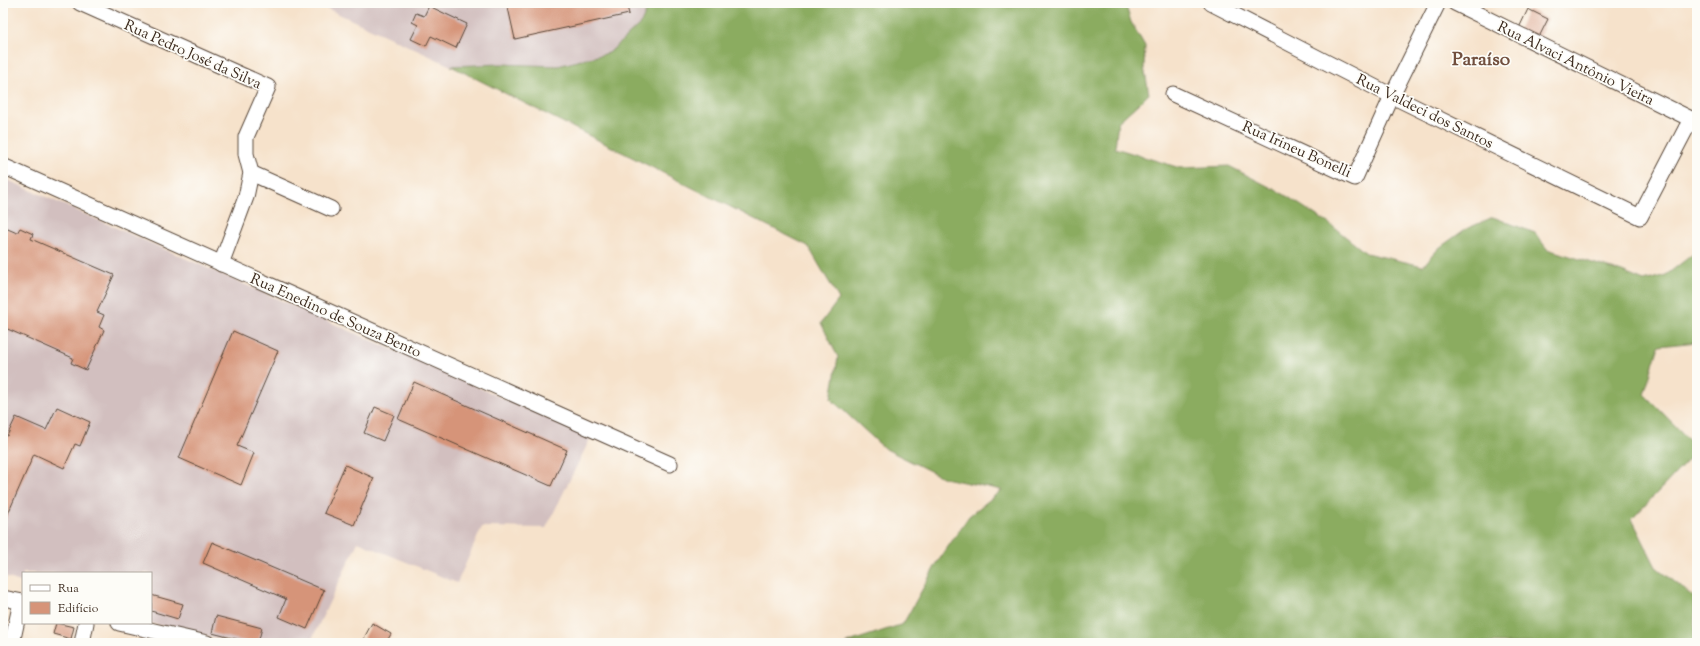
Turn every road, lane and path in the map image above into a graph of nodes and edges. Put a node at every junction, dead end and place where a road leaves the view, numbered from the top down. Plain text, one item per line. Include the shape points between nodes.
1 (80, 3) edge
2 (1211, 3) edge
3 (1438, 3) edge
4 (1455, 3) edge
5 (1173, 94) dead end
6 (1392, 96) junction
7 (1694, 121) edge
8 (3, 166) edge
9 (251, 172) junction
10 (331, 209) dead end
11 (221, 264) junction
12 (670, 464) dead end
13 (3, 598) edge
14 (22, 602) edge
15 (86, 624) edge
16 (122, 624) edge
17 (164, 638) edge
18 (12, 643) edge
19 (82, 643) edge
20 (207, 643) edge

1 - 9 street, Rua Pedro José da Silva via 268,87 246,137 246,154
2 - 6 street, Rua Valdeci dos Santos
3 - 6 street, Rua Irineu Bonelli
4 - 7 street, Rua Alvaci Antônio Vieira
5 - 6 street, Rua Irineu Bonelli via 1355,178
6 - 7 street, Rua Valdeci dos Santos via 1640,217
8 - 11 street, Rua Enedino de Souza Bento
9 - 10 street
9 - 11 street, Rua Pedro José da Silva via 246,197
11 - 12 street, Rua Enedino de Souza Bento
13 - 14 street
14 - 18 street
15 - 19 street
16 - 17 street
17 - 20 street

